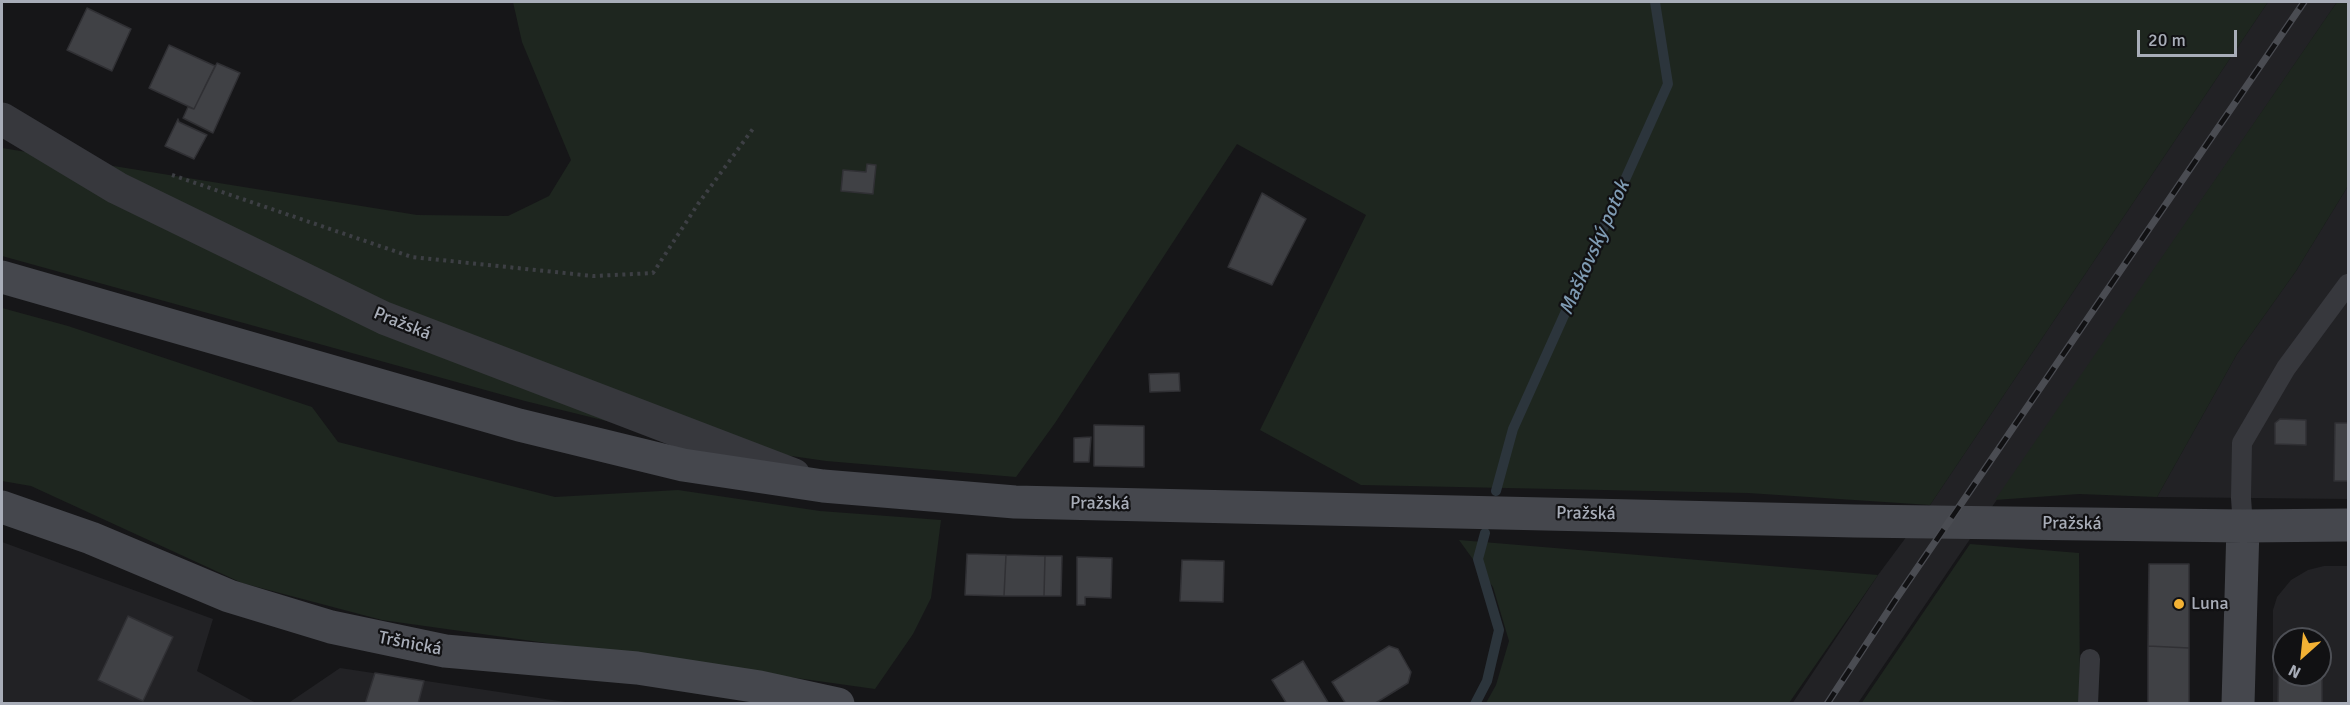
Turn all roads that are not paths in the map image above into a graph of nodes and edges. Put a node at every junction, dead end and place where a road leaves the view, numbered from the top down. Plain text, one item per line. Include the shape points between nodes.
1 (2, 119) edge
2 (2, 277) edge
3 (2349, 284) edge
4 (823, 486) junction
5 (2, 507) edge
6 (2349, 525) edge
7 (2243, 526) junction
8 (2090, 659) dead end
9 (838, 704) edge
10 (2088, 704) edge
11 (2238, 704) edge

1 - 4 street, Pražská via 117,188 384,318
2 - 4 main road, Pražská via 519,425 683,465
3 - 7 lane via 2286,368 2242,443
4 - 7 main road, Pražská via 1015,502
5 - 9 main road, Tršnická via 91,538 229,596 332,627 445,651 637,668
6 - 7 main road, Pražská
7 - 11 main road
8 - 10 lane

